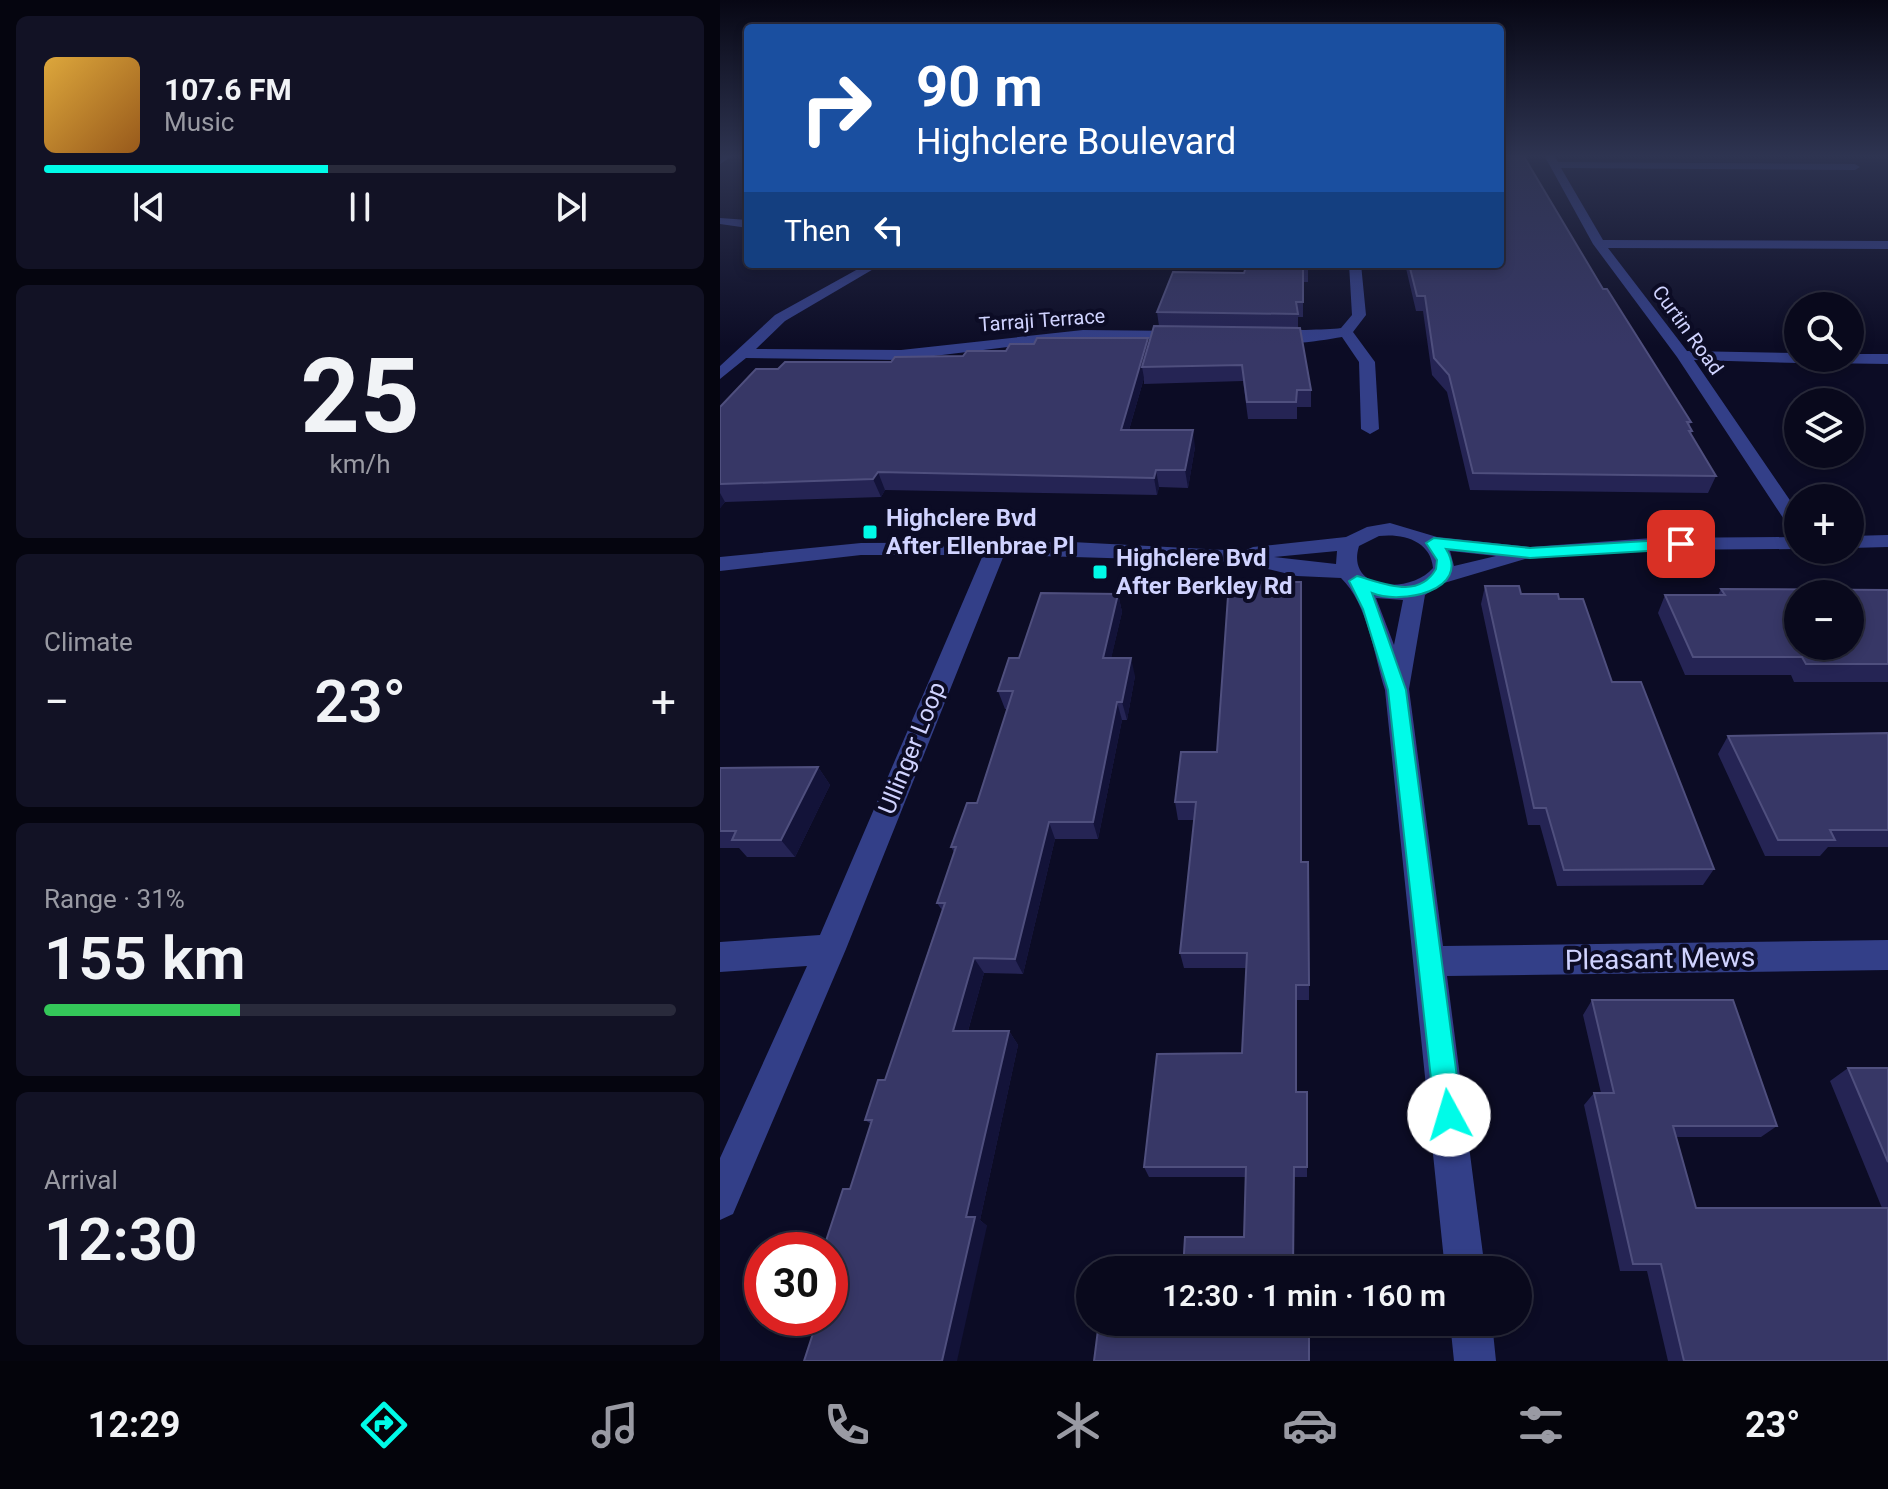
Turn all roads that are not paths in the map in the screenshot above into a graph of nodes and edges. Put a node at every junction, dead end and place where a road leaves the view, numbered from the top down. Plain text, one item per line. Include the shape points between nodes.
1 (1585, 219) edge
2 (720, 221) edge
3 (744, 224) edge
4 (1599, 244) junction
5 (1888, 245) edge
6 (869, 268) edge
7 (1355, 268) edge
8 (1346, 332) junction
9 (1206, 336) edge
10 (1252, 336) edge
11 (742, 353) junction
12 (1683, 355) junction
13 (1784, 358) edge
14 (1864, 359) edge
15 (1888, 359) edge
16 (720, 374) edge
17 (1370, 429) dead end
18 (1784, 505) edge
19 (1888, 541) edge
20 (1864, 542) edge
21 (1350, 543) junction
22 (1434, 543) junction
23 (1784, 543) edge
24 (996, 548) junction
25 (1530, 553) junction
26 (1239, 556) junction
27 (720, 564) edge
28 (1352, 576) junction
29 (1440, 577) junction
30 (1415, 591) junction
31 (1397, 690) junction
32 (830, 949) junction
33 (1888, 955) edge
34 (720, 957) edge
35 (1432, 961) junction
36 (720, 1201) edge
37 (1464, 1256) edge
38 (1472, 1336) edge
39 (1475, 1361) edge

1 - 4 street, Curtin Road
2 - 3 street
4 - 5 street
4 - 12 street, Curtin Road
6 - 11 street via 780,318
7 - 8 street via 1359,315
8 - 10 street
8 - 17 street via 1367,362
9 - 11 street, Tarraji Terrace via 1083,334 901,355
11 - 16 street
12 - 13 street
12 - 18 street, Curtin Road
14 - 15 street
19 - 20 street
21 - 22 street via 1390,529
21 - 26 street
21 - 28 street via 1343,561
22 - 25 street
22 - 29 street via 1445,560
23 - 25 street via 1652,544
24 - 26 street
24 - 27 street via 861,549
24 - 32 street, Ullinger Loop
25 - 29 street
26 - 28 street
28 - 30 street via 1384,592
28 - 31 street via 1371,609
29 - 30 street
30 - 31 street
31 - 35 street
32 - 34 street
32 - 36 street, Ullinger Loop
33 - 35 street, Pleasant Mews
35 - 37 street
38 - 39 street

